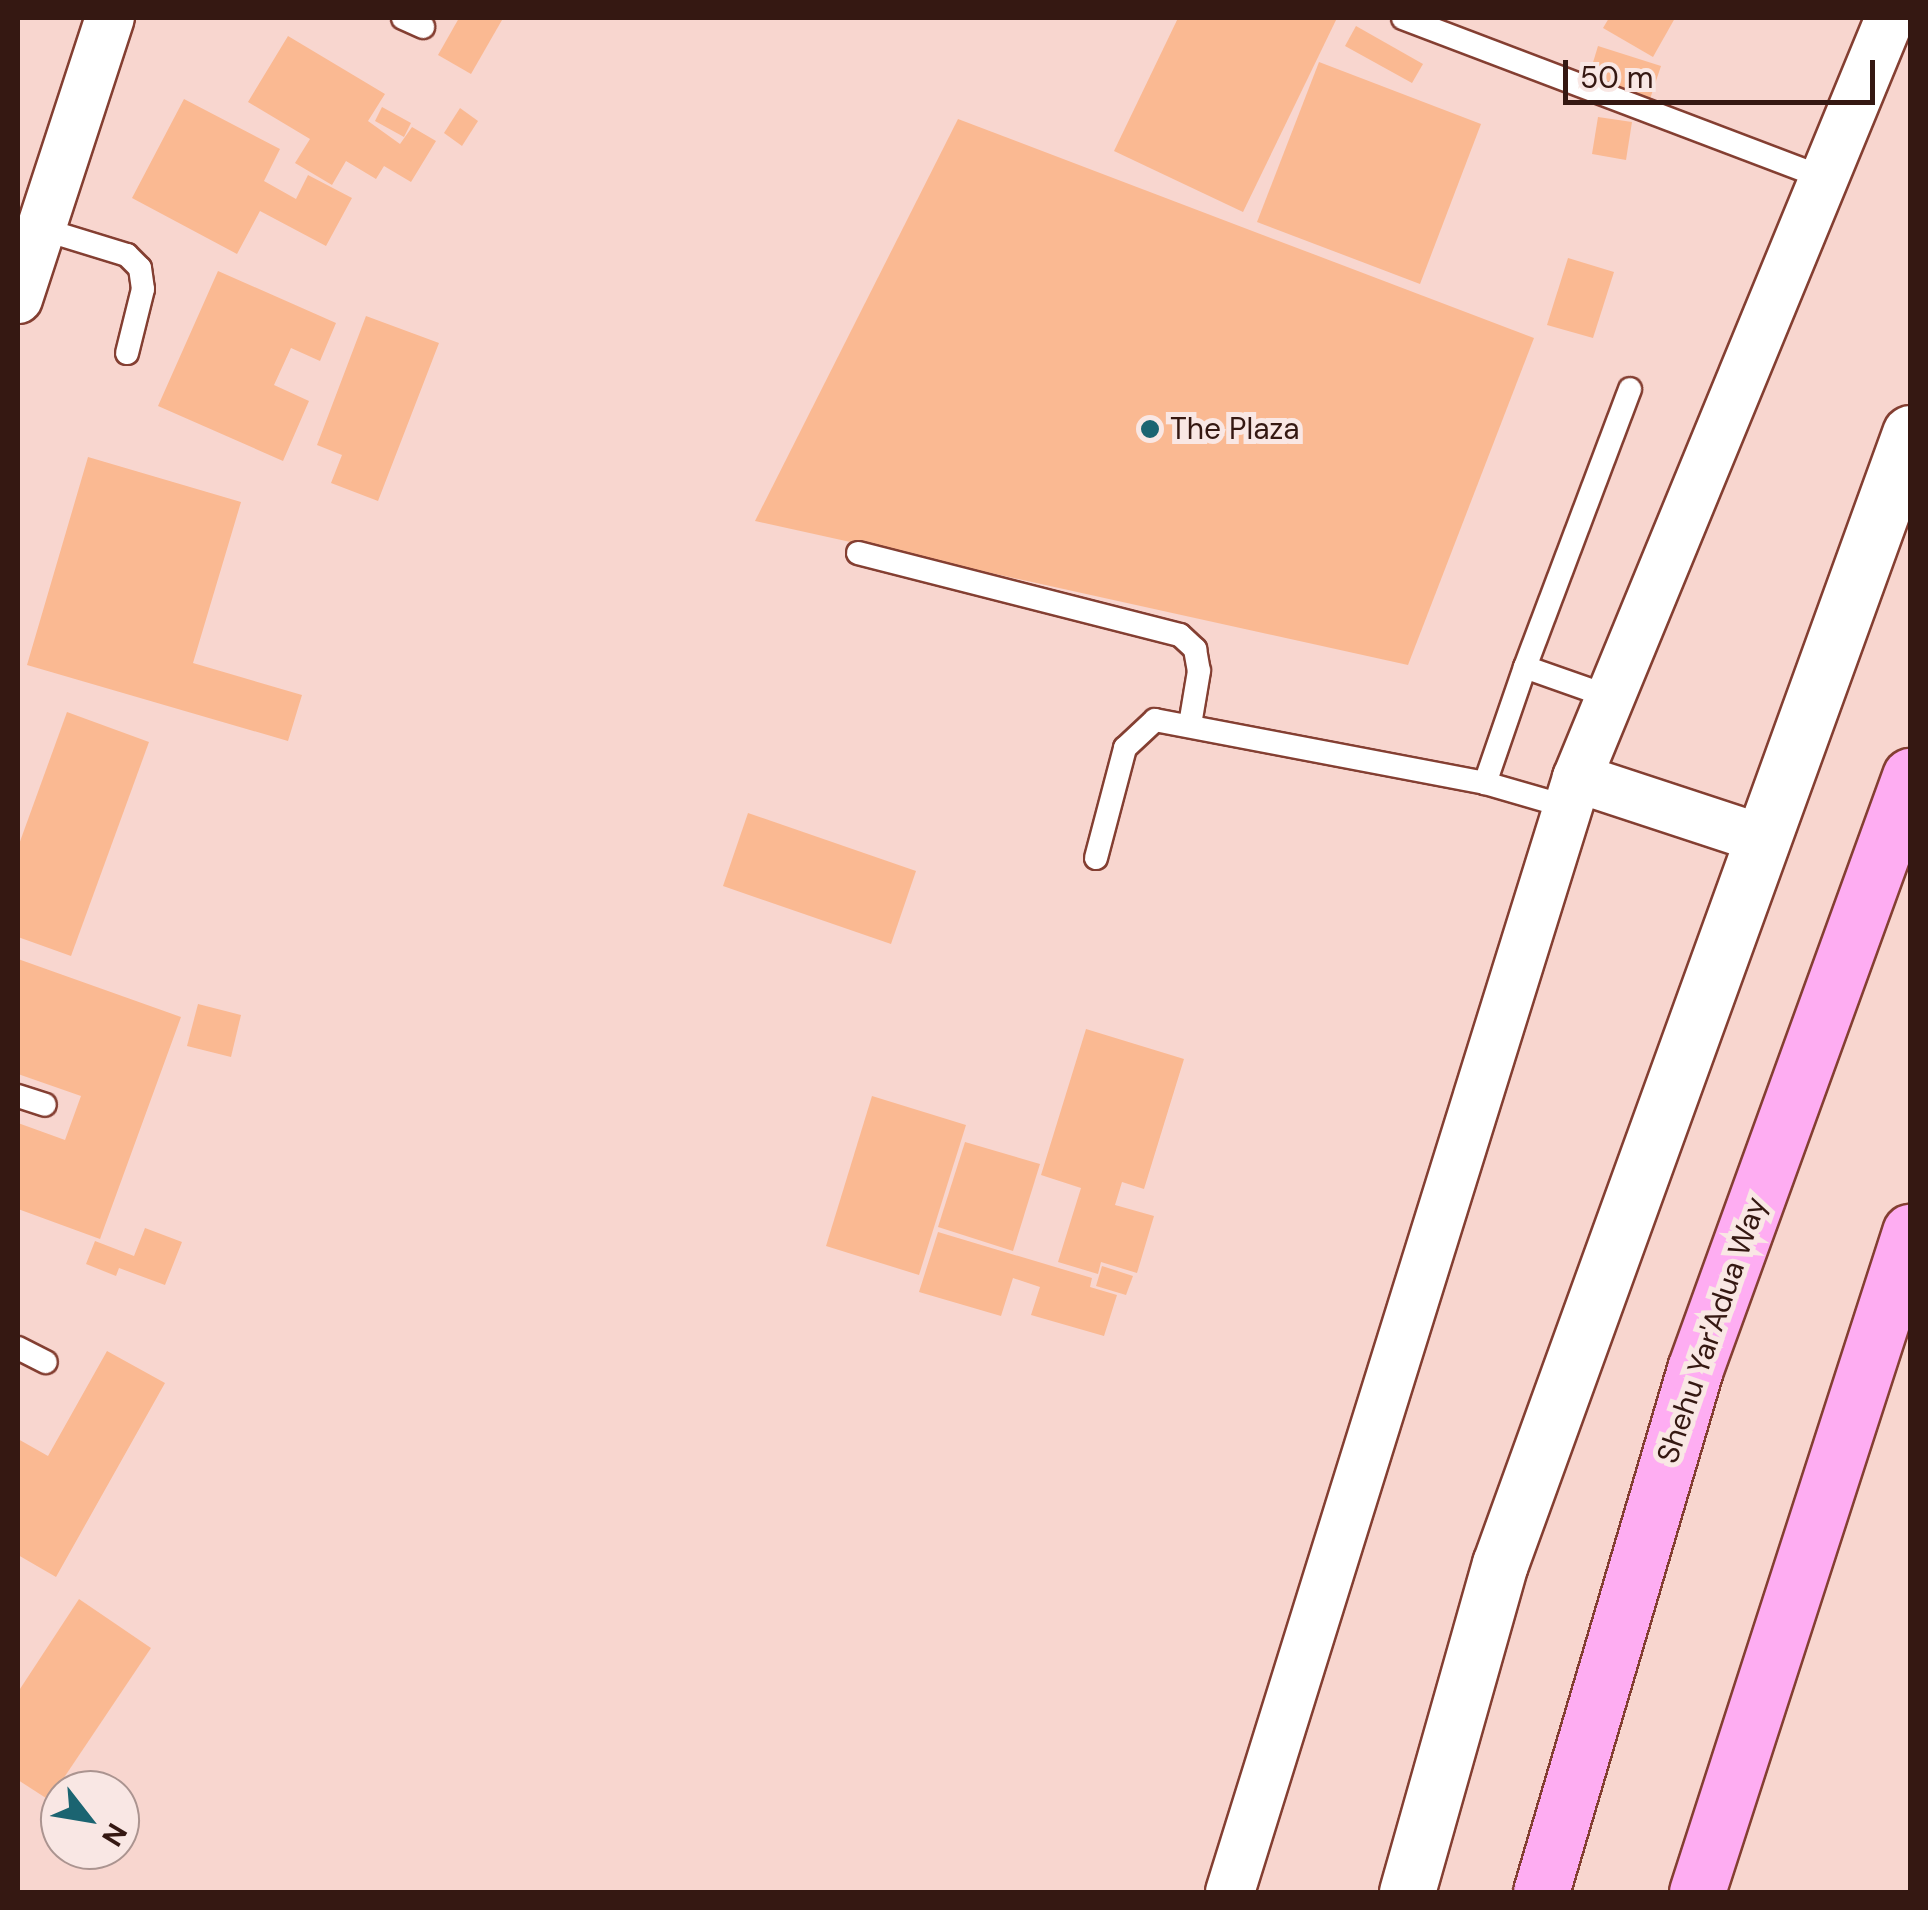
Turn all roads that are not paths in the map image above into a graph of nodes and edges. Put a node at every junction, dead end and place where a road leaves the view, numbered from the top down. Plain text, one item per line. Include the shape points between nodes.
1 (110, 18) edge
2 (1404, 18) edge
3 (1890, 18) edge
4 (1824, 178) junction
5 (40, 228) junction
6 (18, 300) edge
7 (127, 353) dead end
8 (1630, 389) dead end
9 (1910, 434) edge
10 (858, 553) dead end
11 (1525, 667) junction
12 (1610, 697) junction
13 (1190, 724) junction
14 (1910, 776) edge
15 (1485, 783) junction
16 (1572, 792) junction
17 (1759, 838) junction
18 (1096, 858) dead end
19 (18, 1096) edge
20 (45, 1105) dead end
21 (1910, 1232) edge
22 (18, 1348) edge
23 (46, 1362) dead end
24 (1230, 1892) edge
25 (1407, 1892) edge
26 (1541, 1892) edge
27 (1697, 1892) edge

1 - 5 street
2 - 4 lane
3 - 4 street
4 - 12 street
5 - 6 street
5 - 7 lane via 128,255 140,268 143,290
8 - 11 lane
9 - 17 street
10 - 13 lane via 1180,635 1195,650 1199,672
11 - 12 lane
11 - 15 lane
12 - 16 street
13 - 15 lane
13 - 18 lane via 1155,720 1125,748
14 - 26 highway, Shehu Yar'Adua Way via 1695,1369
15 - 16 lane
16 - 17 street
16 - 24 street
17 - 25 street via 1500,1564
19 - 20 lane
21 - 27 highway
22 - 23 lane

